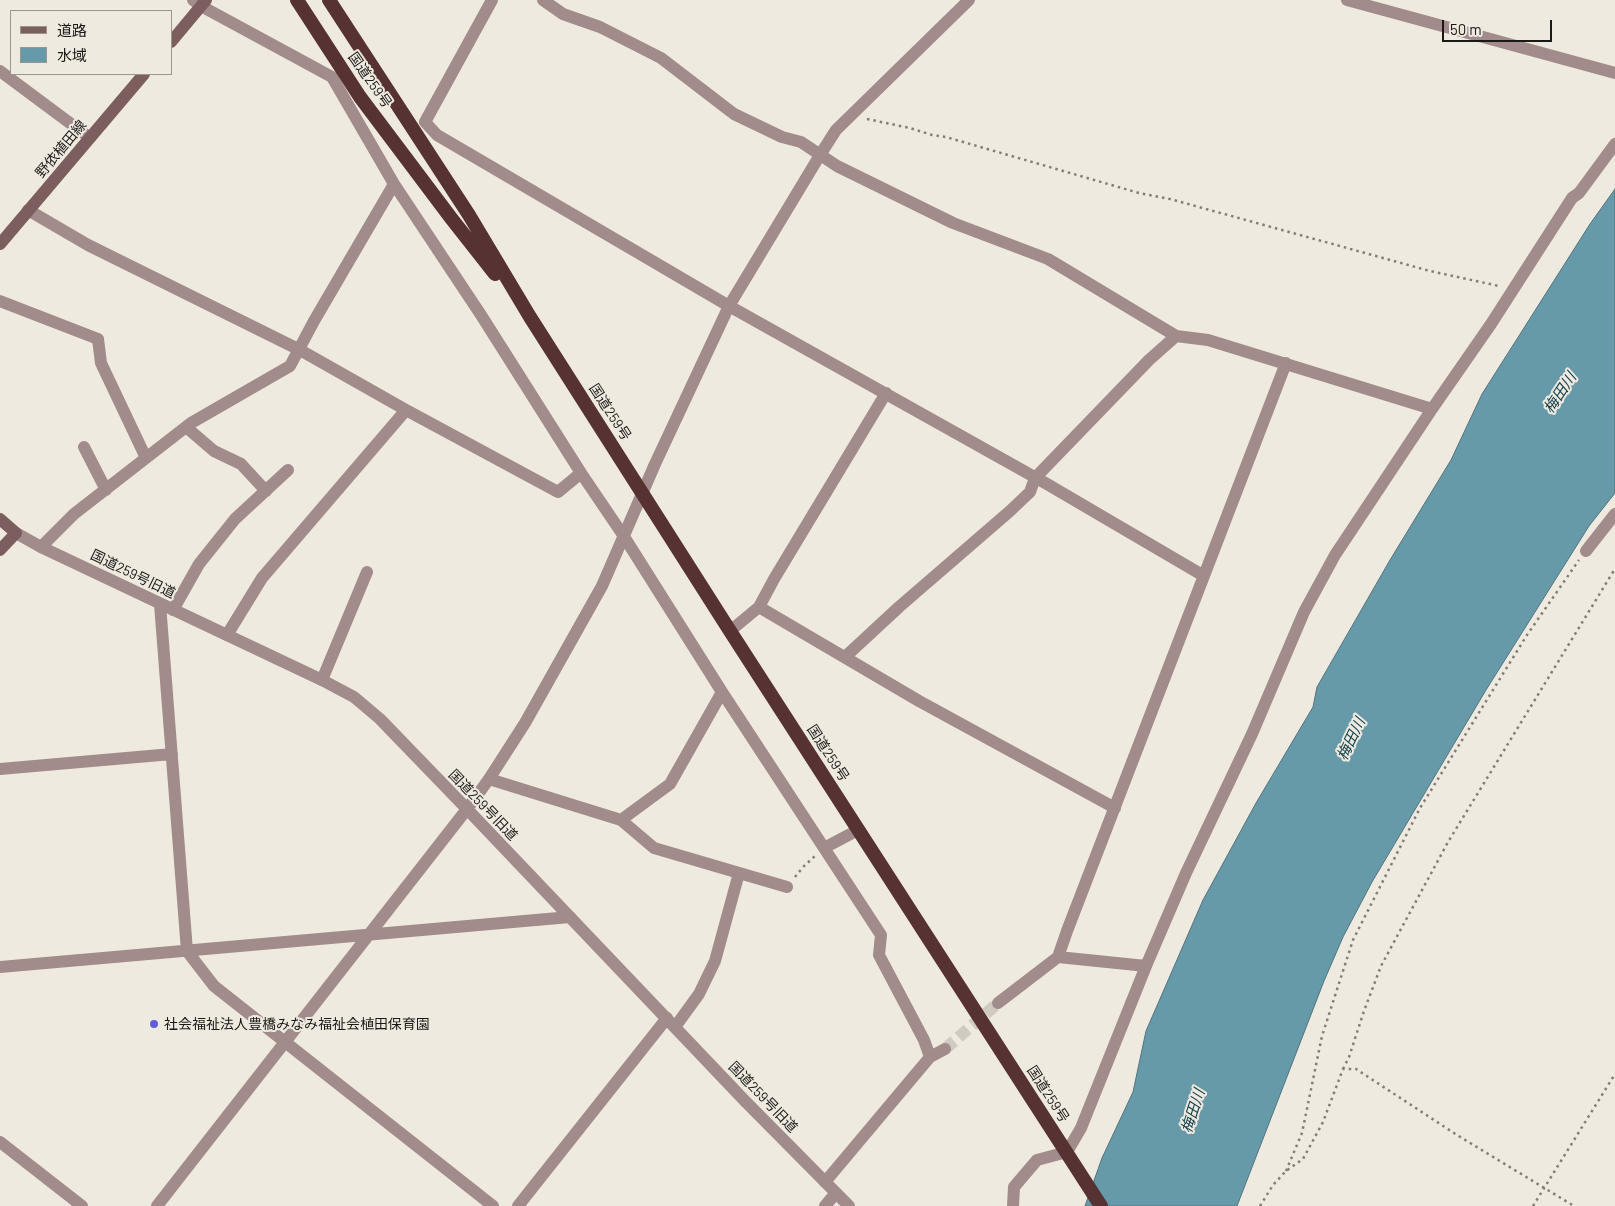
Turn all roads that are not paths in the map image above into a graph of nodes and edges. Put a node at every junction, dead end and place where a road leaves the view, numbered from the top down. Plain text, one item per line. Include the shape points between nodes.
1 (297, 0) edge
2 (329, 0) edge
3 (492, 0) edge
4 (543, 0) edge
5 (970, 0) edge
6 (1347, 0) edge
7 (200, 2) edge
8 (172, 41) edge
9 (0, 71) edge
10 (1615, 73) edge
11 (143, 75) edge
12 (90, 138) junction
13 (1615, 144) edge
14 (820, 155) junction
15 (394, 184) junction
16 (28, 210) junction
17 (1, 241) edge
18 (0, 301) edge
19 (729, 306) junction
20 (530, 318) junction
21 (1176, 336) junction
22 (300, 350) junction
23 (1286, 363) junction
24 (886, 393) junction
25 (1432, 409) junction
26 (406, 410) junction
27 (186, 427) junction
28 (84, 447) dead end
29 (146, 458) junction
30 (288, 470) dead end
31 (581, 473) junction
32 (1035, 478) junction
33 (106, 490) junction
34 (266, 490) junction
35 (642, 493) junction
36 (1615, 514) edge
37 (0, 519) edge
38 (16, 533) junction
39 (623, 535) junction
40 (41, 546) junction
41 (0, 550) edge
42 (1586, 551) road end
43 (367, 572) dead end
44 (1204, 576) junction
45 (160, 604) junction
46 (759, 608) junction
47 (173, 610) junction
48 (730, 631) junction
49 (227, 635) junction
50 (845, 657) junction
51 (322, 680) junction
52 (722, 692) junction
53 (172, 754) junction
54 (0, 769) edge
55 (489, 779) junction
56 (1115, 808) junction
57 (467, 809) junction
58 (622, 820) junction
59 (858, 830) junction
60 (824, 848) junction
61 (739, 873) junction
62 (787, 887) road end
63 (570, 917) junction
64 (369, 934) junction
65 (187, 951) junction
66 (1058, 957) junction
67 (1146, 966) junction
68 (0, 967) edge
69 (998, 1003) tunnel mouth
70 (671, 1023) junction
71 (285, 1043) junction
72 (945, 1049) tunnel mouth
73 (930, 1058) junction
74 (0, 1142) edge
75 (1066, 1152) junction
76 (826, 1182) junction
77 (836, 1192) junction
78 (82, 1206) edge
79 (157, 1206) edge
80 (493, 1206) edge
81 (518, 1206) edge
82 (825, 1206) edge
83 (849, 1206) edge
84 (1013, 1206) edge
85 (1101, 1206) edge

1 - 20 highway, 国道259号 via 360,97
2 - 20 highway, 国道259号 via 469,215
3 - 19 street via 425,122 437,135
4 - 14 street via 563,14 600,27 661,58 734,114 801,142
5 - 14 street via 836,130
6 - 10 street
7 - 8 main road
7 - 15 street via 332,77
9 - 12 street
11 - 12 main road, 野依植田線
12 - 16 main road, 野依植田線
13 - 25 street via 1572,198
14 - 19 street
14 - 21 street via 945,220 1048,259
15 - 22 street
15 - 31 street
16 - 17 main road, 野依植田線
16 - 22 street via 88,245
18 - 29 street via 98,339 101,363
19 - 24 street
19 - 35 street
20 - 35 highway, 国道259号
21 - 23 street via 1208,340
21 - 32 street
22 - 26 street
22 - 27 street via 290,366
23 - 25 street
23 - 44 street
24 - 32 street
24 - 46 street
25 - 67 street via 1335,555 1304,612
26 - 31 street via 558,492
26 - 49 street via 262,578
27 - 29 street
27 - 34 street via 214,451 241,464
28 - 33 street
29 - 33 street
30 - 34 street
31 - 39 street
32 - 44 street
32 - 50 street via 1030,492 1010,511
33 - 40 street via 74,514
34 - 47 street via 235,519 199,564
35 - 39 street
35 - 48 highway, 国道259号
36 - 42 street
37 - 38 main road
38 - 40 street, 国道259号旧道
38 - 41 main road
39 - 52 street
39 - 55 street via 602,586 525,723
40 - 45 street, 国道259号旧道
43 - 51 street
44 - 56 street
45 - 47 street, 国道259号旧道
45 - 53 street
46 - 48 street
46 - 50 street
47 - 49 street, 国道259号旧道
48 - 59 highway, 国道259号
49 - 51 street, 国道259号旧道
50 - 56 street
51 - 57 street, 国道259号旧道 via 354,697 380,719
52 - 58 street via 670,784
52 - 60 street
53 - 54 street
53 - 65 street
55 - 57 street
55 - 58 street
56 - 66 street
57 - 63 street, 国道259号旧道
57 - 64 street
58 - 61 street via 654,848
59 - 60 street
59 - 75 highway, 国道259号
60 - 73 street via 881,935 879,955 924,1040
61 - 62 street
61 - 70 street via 715,961 699,994
63 - 64 street
63 - 70 street, 国道259号旧道
64 - 65 street
64 - 71 street
65 - 68 street
65 - 71 street via 214,986
66 - 67 street
66 - 69 street
67 - 75 street via 1081,1128
70 - 76 street, 国道259号旧道
70 - 81 street
71 - 79 street
71 - 80 street
72 - 73 street
73 - 76 street
74 - 78 street
75 - 84 street via 1037,1160 1014,1187
75 - 85 highway, 国道259号
76 - 77 street, 国道259号旧道
77 - 82 street
77 - 83 street, 国道259号旧道

